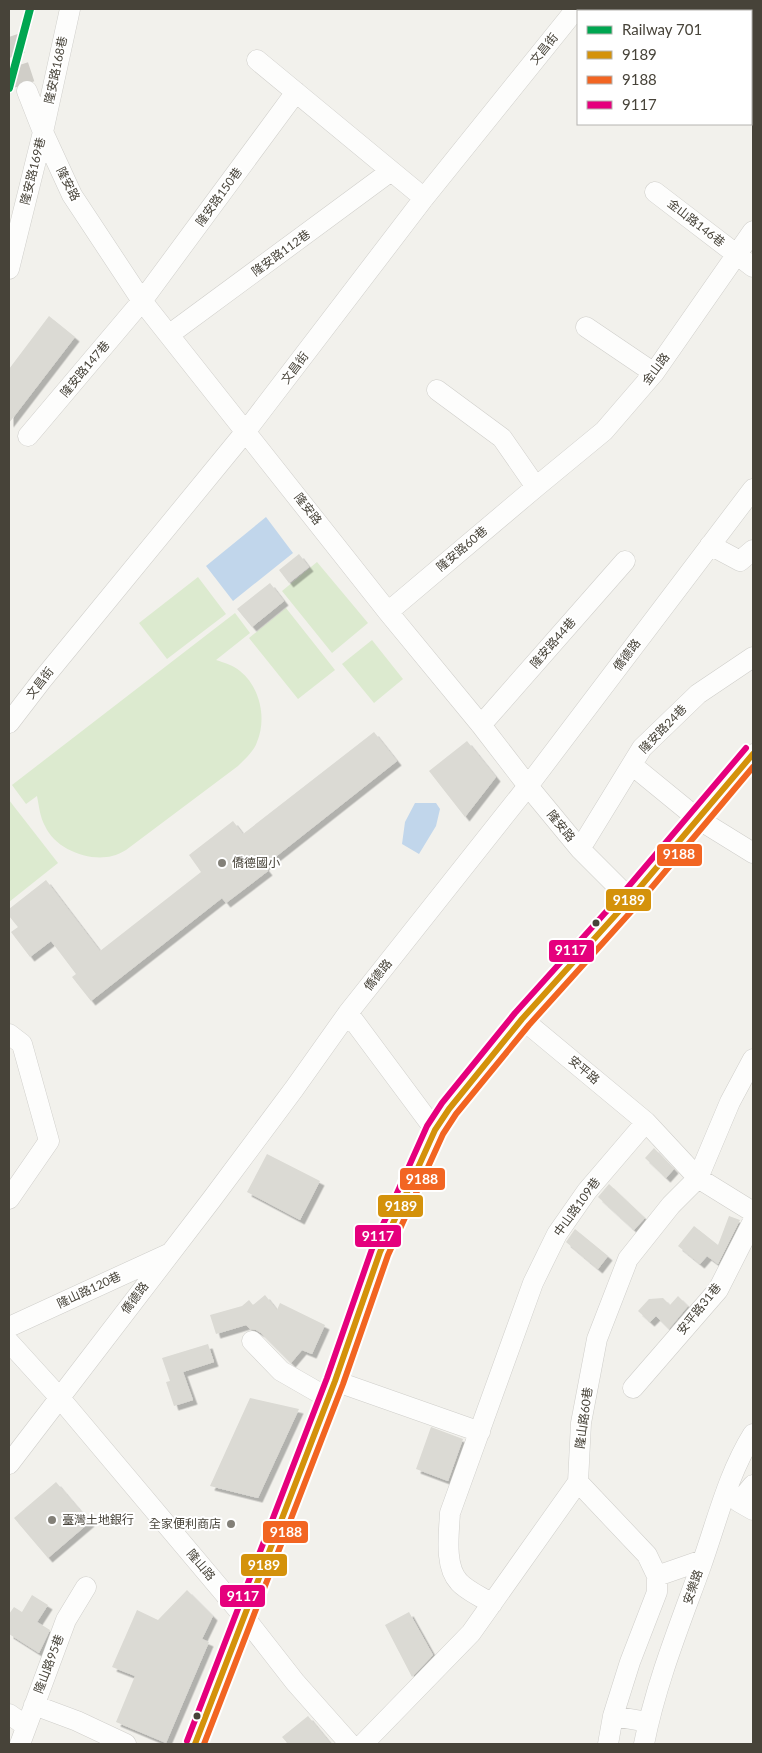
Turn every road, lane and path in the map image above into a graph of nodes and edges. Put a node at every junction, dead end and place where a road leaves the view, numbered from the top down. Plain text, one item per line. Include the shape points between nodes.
1 (70, 9) edge
2 (576, 9) edge
3 (257, 60) dead end
4 (28, 91) tunnel mouth
5 (296, 92) junction
6 (43, 132) junction
7 (392, 171) junction
8 (656, 192) dead end
9 (424, 198) junction
10 (753, 231) edge
11 (737, 254) junction
12 (753, 267) edge
13 (9, 269) edge
14 (142, 301) junction
15 (586, 327) dead end
16 (170, 334) junction
17 (654, 373) junction
18 (437, 390) dead end
19 (246, 431) junction
20 (28, 436) dead end
21 (536, 486) junction
22 (753, 489) edge
23 (710, 545) junction
24 (753, 550) edge
25 (626, 561) dead end
26 (388, 612) junction
27 (753, 657) edge
28 (9, 723) edge
29 (481, 725) junction
30 (753, 754) edge
31 (632, 765) junction
32 (528, 786) junction
33 (698, 819) junction
34 (580, 849) junction
35 (753, 853) edge
36 (630, 899) junction
37 (348, 1013) junction
38 (522, 1019) junction
39 (9, 1034) edge
40 (753, 1059) edge
41 (646, 1122) junction
42 (435, 1130) junction
43 (698, 1178) junction
44 (9, 1198) edge
45 (753, 1212) edge
46 (753, 1221) edge
47 (170, 1253) junction
48 (9, 1327) edge
49 (252, 1341) dead end
50 (9, 1342) edge
51 (633, 1388) dead end
52 (331, 1389) junction
53 (60, 1397) junction
54 (480, 1432) junction
55 (753, 1434) edge
56 (13, 1456) edge
57 (578, 1482) junction
58 (753, 1485) edge
59 (739, 1501) edge
60 (703, 1560) junction
61 (657, 1576) junction
62 (86, 1587) dead end
63 (492, 1604) junction
64 (245, 1618) junction
65 (630, 1662) junction
66 (662, 1672) junction
67 (34, 1705) junction
68 (9, 1714) edge
69 (613, 1716) junction
70 (648, 1722) junction
71 (23, 1735) edge
72 (126, 1744) edge
73 (195, 1744) edge
74 (350, 1744) edge
75 (363, 1744) edge
76 (608, 1744) edge
77 (644, 1744) edge

1 - 6 street, 隆安路168巷
2 - 9 street, 文昌街
3 - 5 street
4 - 6 street, 隆安路
5 - 7 street
5 - 14 street, 隆安路150巷
6 - 13 street, 隆安路169巷
6 - 14 street, 隆安路 via 72,195
7 - 9 street
7 - 16 street, 隆安路112巷
8 - 11 street, 金山路146巷
9 - 19 street, 文昌街
10 - 11 street, 金山路
11 - 12 street, 金山路146巷
11 - 17 street, 金山路
14 - 16 street, 隆安路
14 - 20 street, 隆安路147巷
15 - 17 street
16 - 19 street, 隆安路
17 - 21 street, 金山路 via 604,431
18 - 21 street via 502,438
19 - 26 street, 隆安路
19 - 28 street, 文昌街
21 - 26 street, 隆安路60巷
22 - 23 street, 僑德路
23 - 24 street via 740,562
23 - 32 street, 僑德路
25 - 29 street, 隆安路44巷
26 - 29 street, 隆安路
27 - 31 street, 隆安路24巷 via 698,694 642,748
29 - 32 street, 隆安路
30 - 33 street
31 - 33 street
31 - 34 street, 隆安路24巷
32 - 34 street, 隆安路
32 - 37 street, 僑德路
33 - 35 street
33 - 36 street
34 - 36 street, 隆安路
36 - 38 street
37 - 42 street
37 - 47 street, 僑德路
38 - 41 street, 安平路
38 - 42 street
39 - 44 street via 22,1044 49,1141
40 - 43 street, 隆山路60巷 via 730,1102
41 - 43 street
41 - 54 street, 中山路109巷 via 587,1191 557,1234 533,1283
42 - 52 street via 380,1252
43 - 45 street
43 - 57 street, 隆山路60巷 via 671,1205 628,1259 597,1339 582,1423
46 - 51 street, 安平路31巷 via 718,1290
47 - 48 street, 隆山路120巷
47 - 53 street, 僑德路
49 - 52 street via 280,1371
50 - 53 street, 隆山路
52 - 54 street
52 - 64 street
53 - 56 street, 僑德路
53 - 64 street, 隆山路
54 - 63 street, 中山路109巷 via 450,1513 450,1569 459,1582
55 - 59 street, 安樂路
57 - 61 street via 647,1555
57 - 63 street
58 - 59 street
59 - 60 street, 安樂路
60 - 61 street
60 - 66 street, 安樂路
61 - 65 street via 657,1592
62 - 67 street, 隆山路95巷 via 66,1620
63 - 75 street via 471,1633
64 - 73 street
64 - 74 street, 隆山路 via 295,1682
65 - 66 street
65 - 69 street
66 - 70 street, 安樂路
67 - 71 street, 隆山路95巷
67 - 72 street
68 - 71 street
69 - 70 street
69 - 76 street
70 - 77 street, 安樂路

